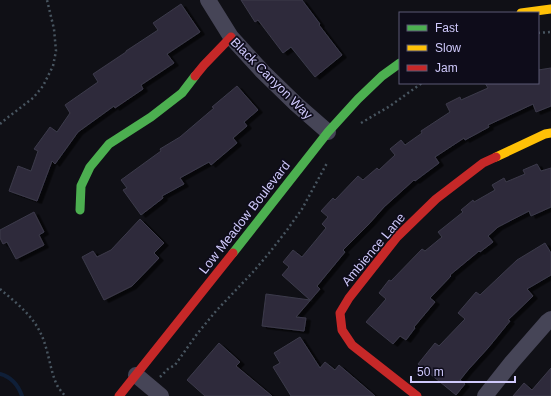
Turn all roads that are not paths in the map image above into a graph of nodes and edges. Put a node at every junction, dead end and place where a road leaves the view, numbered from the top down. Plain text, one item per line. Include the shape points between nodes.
1 (208, 0) edge
2 (551, 9) edge
3 (528, 12) edge
4 (231, 37) junction
5 (399, 64) edge
6 (328, 132) junction
7 (551, 133) edge
8 (80, 210) dead end
9 (551, 319) edge
10 (136, 375) junction
11 (156, 392) edge
12 (119, 396) edge
13 (417, 396) edge
14 (485, 396) edge

1 - 4 street, Black Canyon Way
2 - 3 street
4 - 6 street, Black Canyon Way via 262,71
4 - 8 street via 182,93 109,144 90,167 81,186
5 - 6 street, Low Meadow Boulevard via 358,99
6 - 10 street, Low Meadow Boulevard
7 - 13 street, Ambience Lane via 483,163 436,199 397,237 349,298 340,314 342,330 352,345
9 - 14 street
10 - 11 street
10 - 12 street, Low Meadow Boulevard

